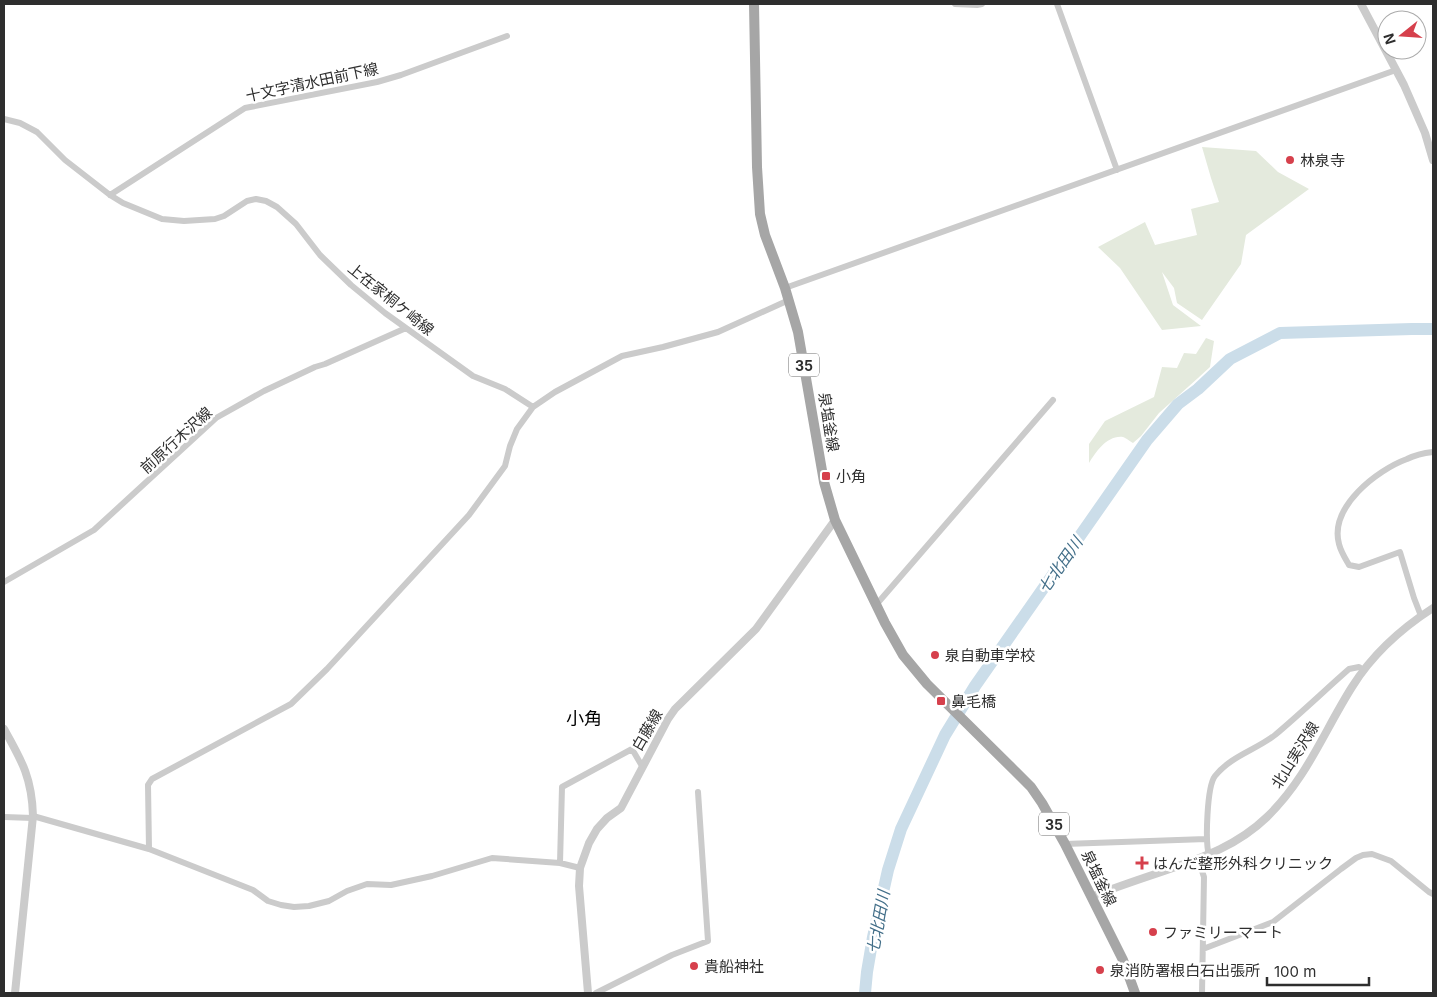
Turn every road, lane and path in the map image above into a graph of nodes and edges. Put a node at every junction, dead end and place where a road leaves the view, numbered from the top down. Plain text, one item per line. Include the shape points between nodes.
1 (754, 4) edge
2 (955, 4) edge
3 (982, 4) edge
4 (1056, 4) edge
5 (1361, 4) edge
6 (507, 36) dead end
7 (1396, 70) junction
8 (4, 119) edge
9 (1433, 160) edge
10 (1117, 170) junction
11 (110, 194) junction
12 (785, 288) junction
13 (789, 300) junction
14 (406, 328) junction
15 (1053, 400) dead end
16 (533, 407) junction
17 (1433, 452) edge
18 (835, 520) junction
19 (4, 582) edge
20 (876, 605) junction
21 (1433, 608) edge
22 (1421, 616) junction
23 (1364, 670) junction
24 (4, 728) edge
25 (642, 766) junction
26 (698, 792) dead end
27 (4, 816) edge
28 (33, 817) junction
29 (1206, 839) junction
30 (1065, 844) junction
31 (149, 849) junction
32 (1209, 855) junction
33 (1198, 859) junction
34 (560, 863) junction
35 (580, 868) junction
36 (1433, 894) edge
37 (1091, 897) junction
38 (1203, 950) junction
39 (14, 993) edge
40 (588, 993) edge
41 (596, 993) edge
42 (1134, 993) edge
43 (1202, 993) edge

1 - 12 main road, 泉塩釜線 / 35 via 760,214
2 - 3 street
4 - 10 street
5 - 7 street
6 - 11 street, 十文字清水田前下線 via 377,82 245,108
7 - 9 street
7 - 10 street
8 - 11 street, 上在家桐ケ崎線 via 37,132 65,160
10 - 12 street
11 - 14 street, 上在家桐ケ崎線 via 162,219 184,221 215,219 247,201 266,201 296,224 320,255 351,285
12 - 13 main road, 泉塩釜線 / 35
13 - 16 street via 718,332 622,356
13 - 18 main road, 泉塩釜線 / 35 via 798,332 824,482
14 - 16 street, 上在家桐ケ崎線 via 473,376 505,389
14 - 19 street, 前原行木沢線 via 264,390 216,418 94,530
15 - 20 street
16 - 31 street via 517,429 505,466 469,515 327,669 291,704 152,778 148,786
17 - 22 street via 1405,459 1368,482 1355,494 1342,514 1338,529 1338,543 1349,565 1359,567 1400,552
18 - 20 main road, 泉塩釜線 / 35
18 - 25 street, 白藤線 via 756,629 671,714
20 - 30 main road, 泉塩釜線 / 35 via 916,672 1031,787
21 - 22 street, 北山実沢線
22 - 23 street, 北山実沢線 via 1402,630
23 - 29 street via 1359,667 1349,669 1273,736 1232,760 1214,777
23 - 32 street, 北山実沢線 via 1311,760 1282,801 1250,830
24 - 28 street via 30,782
25 - 34 street via 632,749 562,787
25 - 35 street, 白藤線 via 621,808 597,829
26 - 41 street via 708,941
27 - 28 street
28 - 31 street
28 - 39 street
29 - 30 street
29 - 32 street
30 - 37 main road, 泉塩釜線 / 35
31 - 34 street via 253,890 268,900 294,907 329,901 367,884 391,885 492,858
32 - 33 street, 北山実沢線
33 - 37 street, 北山実沢線
33 - 38 street via 1204,877
34 - 35 street
35 - 40 street, 白藤線 via 578,886
36 - 38 street via 1391,861 1372,854 1363,855 1273,922
37 - 42 main road, 泉塩釜線 / 35 via 1123,960
38 - 43 street

